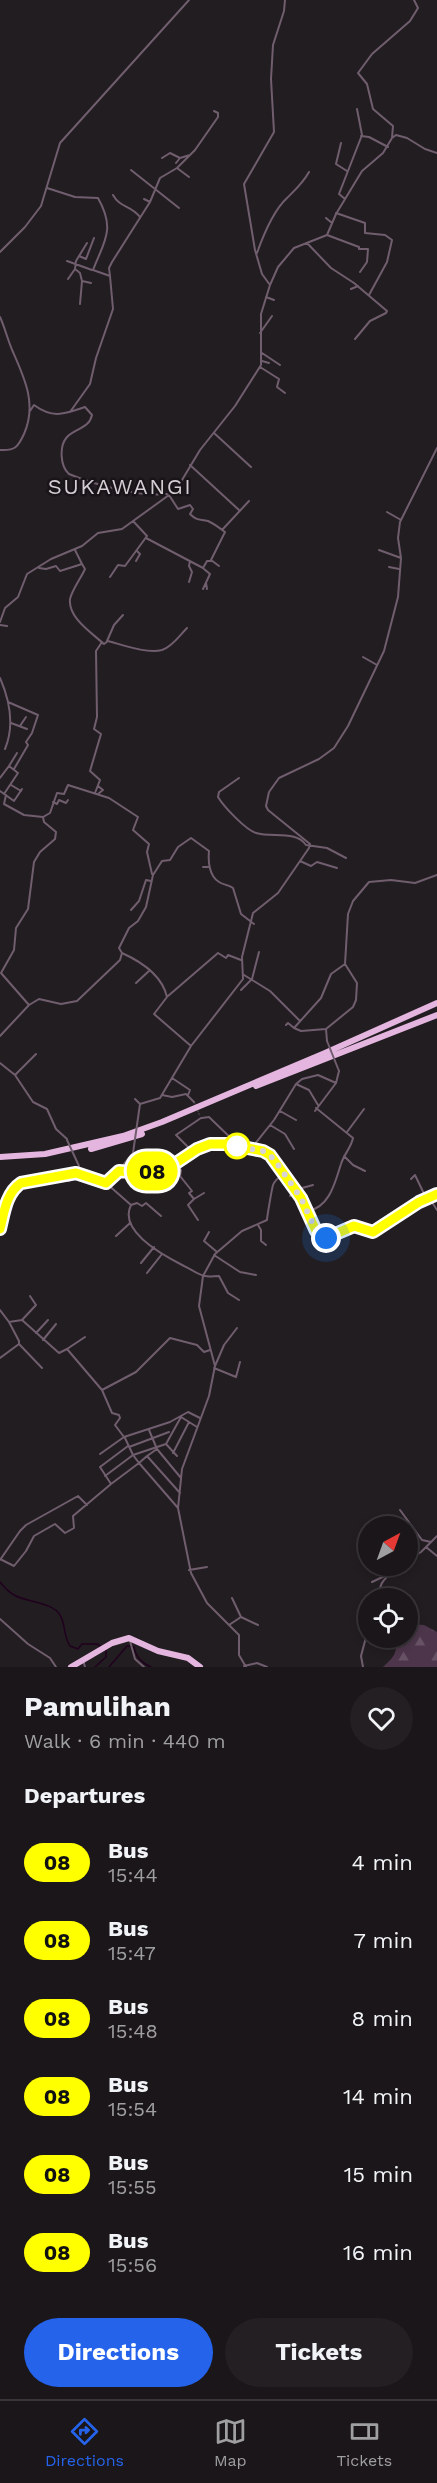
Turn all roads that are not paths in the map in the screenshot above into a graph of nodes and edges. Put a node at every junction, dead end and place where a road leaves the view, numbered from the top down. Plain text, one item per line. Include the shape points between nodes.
1 (189, 0) edge
2 (285, 0) edge
3 (414, 0) edge
4 (357, 109) dead end
5 (214, 111) dead end
6 (361, 136) junction
7 (392, 138) junction
8 (341, 143) dead end
9 (388, 147) junction
10 (437, 153) edge
11 (190, 155) junction
12 (162, 158) dead end
13 (180, 158) junction
14 (176, 163) dead end
15 (177, 168) junction
16 (131, 170) dead end
17 (347, 171) junction
18 (309, 172) dead end
19 (189, 177) dead end
20 (46, 188) junction
21 (155, 189) junction
22 (113, 195) dead end
23 (144, 199) dead end
24 (345, 199) junction
25 (150, 202) junction
26 (179, 208) dead end
27 (336, 213) junction
28 (140, 217) junction
29 (326, 218) dead end
30 (332, 223) junction
31 (327, 235) junction
32 (94, 238) dead end
33 (87, 243) dead end
34 (307, 243) junction
35 (0, 252) edge
36 (257, 254) junction
37 (79, 256) junction
38 (67, 261) dead end
39 (75, 267) junction
40 (93, 270) junction
41 (360, 272) dead end
42 (110, 276) junction
43 (68, 279) dead end
44 (82, 281) junction
45 (91, 283) dead end
46 (270, 285) junction
47 (358, 286) junction
48 (351, 289) dead end
49 (369, 295) junction
50 (266, 297) junction
51 (274, 300) dead end
52 (80, 304) dead end
53 (272, 316) dead end
54 (0, 317) edge
55 (260, 333) junction
56 (355, 339) dead end
57 (262, 353) junction
58 (262, 361) junction
59 (269, 363) dead end
60 (280, 365) dead end
61 (260, 367) junction
62 (285, 393) dead end
63 (30, 411) junction
64 (70, 412) junction
65 (214, 433) junction
66 (0, 450) edge
67 (437, 450) edge
68 (190, 465) junction
69 (251, 466) dead end
70 (170, 495) junction
71 (249, 501) dead end
72 (240, 510) junction
73 (387, 512) dead end
74 (401, 520) junction
75 (133, 521) junction
76 (222, 530) junction
77 (146, 537) junction
78 (74, 549) junction
79 (137, 550) junction
80 (380, 550) dead end
81 (401, 558) junction
82 (136, 561) dead end
83 (190, 561) junction
84 (211, 561) junction
85 (82, 564) junction
86 (219, 566) dead end
87 (389, 567) dead end
88 (39, 568) junction
89 (204, 568) junction
90 (399, 569) junction
91 (110, 577) dead end
92 (189, 582) dead end
93 (205, 589) dead end
94 (123, 615) dead end
95 (0, 623) edge
96 (7, 626) dead end
97 (187, 628) dead end
98 (102, 642) junction
99 (107, 642) junction
100 (363, 657) dead end
101 (377, 665) junction
102 (0, 678) edge
103 (8, 702) junction
104 (26, 717) dead end
105 (11, 723) junction
106 (20, 726) junction
107 (27, 729) dead end
108 (5, 749) dead end
109 (17, 753) dead end
110 (9, 766) junction
111 (14, 769) junction
112 (0, 778) edge
113 (239, 778) dead end
114 (11, 785) junction
115 (98, 786) junction
116 (0, 791) edge
117 (96, 794) junction
118 (5, 795) junction
119 (68, 800) dead end
120 (53, 802) junction
121 (43, 817) junction
122 (310, 844) junction
123 (346, 858) dead end
124 (300, 861) junction
125 (203, 867) dead end
126 (209, 867) junction
127 (337, 868) dead end
128 (153, 875) junction
129 (437, 875) edge
130 (151, 881) junction
131 (131, 910) dead end
132 (249, 922) junction
133 (254, 924) dead end
134 (259, 952) dead end
135 (122, 953) junction
136 (242, 957) junction
137 (345, 964) junction
138 (150, 970) junction
139 (244, 975) junction
140 (252, 979) junction
141 (136, 983) dead end
142 (241, 990) dead end
143 (167, 997) junction
144 (437, 1003) edge
145 (29, 1005) junction
146 (437, 1014) edge
147 (300, 1021) junction
148 (286, 1025) dead end
149 (294, 1028) junction
150 (326, 1029) junction
151 (0, 1036) edge
152 (191, 1046) junction
153 (36, 1054) dead end
154 (0, 1063) edge
155 (15, 1075) junction
156 (172, 1078) junction
157 (336, 1083) junction
158 (296, 1084) junction
159 (162, 1095) junction
160 (188, 1095) junction
161 (135, 1099) dead end
162 (194, 1102) tunnel mouth
163 (140, 1104) junction
164 (316, 1108) junction
165 (364, 1109) dead end
166 (280, 1111) junction
167 (296, 1120) dead end
168 (270, 1125) junction
169 (347, 1132) junction
170 (240, 1147) junction
171 (251, 1149) junction
172 (294, 1149) dead end
173 (193, 1152) junction
174 (344, 1156) junction
175 (0, 1159) edge
176 (176, 1165) junction
177 (80, 1166) junction
178 (119, 1171) junction
179 (365, 1171) dead end
180 (76, 1173) junction
181 (284, 1173) junction
182 (53, 1177) junction
183 (86, 1177) junction
184 (411, 1179) dead end
185 (69, 1181) dead end
186 (106, 1183) junction
187 (313, 1185) dead end
188 (297, 1192) junction
189 (204, 1193) dead end
190 (437, 1194) edge
191 (290, 1196) dead end
192 (427, 1197) junction
193 (194, 1200) junction
194 (131, 1204) junction
195 (437, 1210) edge
196 (305, 1211) junction
197 (160, 1216) dead end
198 (198, 1220) dead end
199 (130, 1223) junction
200 (258, 1225) junction
201 (0, 1229) edge
202 (209, 1232) dead end
203 (116, 1236) dead end
204 (266, 1245) dead end
205 (154, 1247) junction
206 (162, 1254) junction
207 (216, 1254) junction
208 (141, 1263) dead end
209 (147, 1273) dead end
210 (256, 1275) dead end
211 (203, 1276) junction
212 (30, 1296) dead end
213 (239, 1300) dead end
214 (0, 1310) edge
215 (22, 1320) junction
216 (48, 1320) dead end
217 (9, 1322) junction
218 (56, 1324) dead end
219 (237, 1328) dead end
220 (36, 1333) junction
221 (85, 1337) dead end
222 (43, 1340) junction
223 (19, 1344) junction
224 (67, 1349) junction
225 (210, 1350) junction
226 (0, 1358) edge
227 (240, 1362) dead end
228 (215, 1367) junction
229 (42, 1368) dead end
230 (102, 1390) junction
231 (181, 1417) junction
232 (200, 1418) junction
233 (189, 1422) junction
234 (197, 1427) junction
235 (149, 1430) junction
236 (169, 1432) dead end
237 (124, 1437) junction
238 (152, 1439) junction
239 (166, 1444) junction
240 (129, 1446) junction
241 (156, 1448) junction
242 (100, 1454) dead end
243 (133, 1455) junction
244 (147, 1456) junction
245 (139, 1463) junction
246 (105, 1476) junction
247 (181, 1478) junction
248 (111, 1484) junction
249 (180, 1494) junction
250 (87, 1505) junction
251 (178, 1508) junction
252 (400, 1510) dead end
253 (437, 1536) edge
254 (431, 1542) junction
255 (426, 1547) junction
256 (418, 1553) edge
257 (437, 1556) edge
258 (1, 1560) edge
259 (207, 1566) dead end
260 (189, 1570) junction
261 (385, 1576) edge
262 (388, 1576) edge
263 (372, 1582) dead end
264 (380, 1588) edge
265 (232, 1598) dead end
266 (241, 1617) junction
267 (0, 1619) edge
268 (229, 1625) junction
269 (258, 1625) dead end
270 (131, 1644) junction
271 (363, 1648) edge
272 (188, 1658) junction
273 (84, 1664) edge
274 (245, 1666) edge
275 (56, 1667) edge
276 (71, 1667) edge
277 (144, 1667) edge
278 (194, 1667) edge
279 (200, 1667) edge
280 (267, 1667) edge
281 (363, 1667) edge

1 - 20 street via 60,143
2 - 36 street via 270,75 274,132 244,184
3 - 7 street via 418,8 413,17 372,54 358,73 367,84 373,109 393,126
4 - 6 street
5 - 11 street via 218,117
6 - 9 street
6 - 17 street
7 - 9 street
7 - 10 street via 399,135
8 - 17 street via 336,164
9 - 24 street via 364,168
11 - 13 street
11 - 15 street
12 - 13 street via 171,153
13 - 14 street
15 - 19 street
15 - 21 street via 160,178
16 - 21 street
17 - 24 street via 339,194
18 - 36 street via 272,219
20 - 35 street via 38,211
20 - 40 street via 72,197 99,200 107,237
21 - 25 street
21 - 26 street
22 - 28 street via 118,204
23 - 25 street
24 - 27 street
25 - 28 street
27 - 30 street
27 - 49 street via 365,223 366,233 385,235 392,240 387,262
28 - 42 street via 110,266
29 - 30 street
30 - 31 street
31 - 34 street
31 - 41 street via 368,249 367,262
32 - 37 street via 86,260
33 - 37 street
34 - 46 street via 292,250
34 - 47 street via 331,268
36 - 46 street
37 - 39 street
38 - 39 street
39 - 40 street
39 - 43 street
39 - 44 street
40 - 42 street
42 - 64 street via 113,309 90,384
44 - 45 street
44 - 52 street
46 - 50 street
47 - 48 street
47 - 49 street
49 - 56 street via 387,312 370,321
50 - 51 street
50 - 55 street
53 - 55 street
54 - 63 street via 27,381
55 - 57 street
57 - 58 street
57 - 60 street
58 - 59 street
58 - 61 street
61 - 62 street via 279,379 277,387
61 - 65 street
63 - 64 street via 34,405 46,414
63 - 66 street via 18,446
64 - 70 street via 85,407 93,418 66,438 63,464 69,474 110,486
65 - 68 street
65 - 69 street
67 - 74 street
68 - 70 street
68 - 72 street
70 - 75 street
70 - 76 street via 178,509 190,505 190,514 195,519 208,521
71 - 72 street
72 - 76 street
73 - 74 street
74 - 81 street
75 - 77 street
75 - 78 street via 117,531 98,533
76 - 84 street via 225,534
77 - 79 street
77 - 83 street
78 - 85 street
78 - 88 street
79 - 82 street via 140,554
79 - 91 street
80 - 81 street
81 - 90 street
83 - 89 street
83 - 92 street
84 - 86 street
84 - 89 street
85 - 88 street via 60,571 55,566
85 - 98 street via 85,569 71,596 71,605 83,626
87 - 90 street
88 - 95 street via 26,575 18,597 5,608
89 - 93 street via 210,573
90 - 101 street via 398,597
94 - 99 street
95 - 96 street
97 - 99 street via 162,650
98 - 99 street
98 - 115 street via 96,651 94,729 101,734 90,771 100,780
100 - 101 street
101 - 122 street via 334,748 279,778 269,792 266,806 271,815
102 - 103 street
103 - 105 street
103 - 111 street via 38,716
104 - 106 street
105 - 106 street
105 - 108 street
106 - 107 street
109 - 110 street
110 - 111 street
110 - 112 street
111 - 114 street via 18,773
113 - 122 street via 218,794 232,814 255,833 294,837
114 - 118 street
114 - 118 street via 22,790 15,801
115 - 117 street
115 - 117 street via 104,790
116 - 118 street
117 - 120 street via 68,785
117 - 128 street via 138,818 133,830 149,844 147,852
118 - 121 street via 4,803 10,807 24,815
119 - 120 street
120 - 121 street via 50,813
121 - 145 street via 56,835 34,862 28,909 16,928 14,950 1,974
122 - 123 street
122 - 124 street
124 - 127 street
124 - 132 street via 288,882 253,913
125 - 126 street
126 - 128 street via 208,851 191,838 178,847 170,860 163,861
126 - 132 street via 219,882 233,888 241,914
128 - 130 street
129 - 137 street via 414,883 369,882 348,914
130 - 131 street via 143,882 140,899
130 - 135 street via 146,907 127,931 119,948
132 - 133 street
132 - 136 street
134 - 140 street
135 - 138 street
135 - 145 street via 120,960 77,1001 61,1004 44,998
136 - 139 street
136 - 143 street via 240,961 218,953
137 - 147 street via 331,974 321,998
137 - 150 street via 357,983 356,1000
138 - 141 street
138 - 143 street
139 - 140 street
139 - 152 street
140 - 142 street
140 - 147 street
143 - 152 street via 154,1014
144 - 175 highway via 123,1136 45,1154
145 - 151 street
146 - 175 highway via 125,1140 47,1157
147 - 149 street
148 - 149 street
149 - 150 street
150 - 157 street, bridge via 339,1071
152 - 156 street
153 - 155 street
154 - 155 street
155 - 177 street, bridge via 31,1100 47,1108
156 - 159 street
156 - 160 street via 190,1090
157 - 158 street via 318,1075
157 - 164 street
158 - 164 street via 309,1090
158 - 166 street
159 - 160 street
159 - 163 street via 157,1101
160 - 162 street
161 - 163 street
163 - 178 street, bridge via 133,1153
164 - 169 street
165 - 169 street
166 - 167 street
166 - 168 street
168 - 171 street
168 - 172 street via 285,1134
169 - 174 street via 354,1138
170 - 171 main road
170 - 173 main road via 214,1143
170 - 173 street via 209,1117 200,1117 176,1135
171 - 181 main road via 270,1155
173 - 176 main road
174 - 179 street
174 - 196 street via 327,1200 314,1210
176 - 178 main road via 145,1173
176 - 193 street via 182,1170 180,1176
177 - 180 street
177 - 183 street
178 - 186 main road
180 - 182 main road
180 - 183 main road
181 - 188 main road
181 - 200 street via 272,1187 267,1220
182 - 185 street
182 - 201 main road via 17,1185 6,1204
183 - 186 main road
184 - 192 street via 415,1175
186 - 194 street
187 - 188 street
188 - 191 street
188 - 196 main road
189 - 193 street
190 - 192 main road
192 - 195 street
192 - 196 main road via 373,1232 354,1226 328,1238 316,1231
193 - 198 street via 188,1205
194 - 197 street via 146,1203
194 - 199 street via 127,1213
199 - 203 street
199 - 205 street
200 - 204 street via 261,1241
200 - 207 street via 242,1231
202 - 207 street via 204,1241
205 - 206 street
205 - 208 street
206 - 209 street
206 - 211 street
207 - 210 street via 240,1272
207 - 211 street
211 - 213 street via 219,1276 228,1293
211 - 225 street via 199,1305
212 - 215 street via 36,1305
214 - 217 street
215 - 217 street
215 - 220 street
216 - 220 street
217 - 223 street
218 - 222 street
219 - 228 street
220 - 222 street
221 - 224 street
222 - 224 street via 59,1353
223 - 226 street
223 - 229 street
224 - 230 street
225 - 228 street
225 - 230 street via 205,1352 197,1345 170,1338 139,1370
227 - 228 street via 236,1377
228 - 232 street
230 - 237 street via 112,1413 119,1416 115,1425
231 - 232 street via 190,1412
231 - 233 street
231 - 235 street
231 - 239 street
232 - 234 street
233 - 234 street
233 - 239 street via 175,1454
234 - 247 street
235 - 237 street
235 - 238 street
236 - 238 street
237 - 240 street
237 - 242 street
238 - 240 street
238 - 241 street
239 - 241 street
240 - 243 street
240 - 246 street via 100,1467
241 - 243 street
241 - 244 street
241 - 247 street
243 - 245 street
243 - 246 street
244 - 245 street
244 - 249 street
245 - 248 street
245 - 251 street
246 - 248 street
247 - 249 street
248 - 250 street
249 - 251 street
250 - 258 street via 78,1496 26,1525
250 - 258 street via 72,1517 74,1528 70,1532 65,1533 55,1524 34,1536 14,1566
251 - 260 street
252 - 254 street via 422,1540
253 - 254 street
254 - 255 street
255 - 256 street
255 - 257 street
259 - 260 street
260 - 268 street via 207,1603
261 - 263 street
262 - 264 street
265 - 266 street
266 - 268 street
266 - 269 street
267 - 275 street
268 - 274 street via 240,1635 239,1655
270 - 272 highway
270 - 273 highway via 103,1648
270 - 277 street via 135,1659
271 - 281 street
272 - 278 street
272 - 279 highway
273 - 276 highway
274 - 280 street via 256,1663

